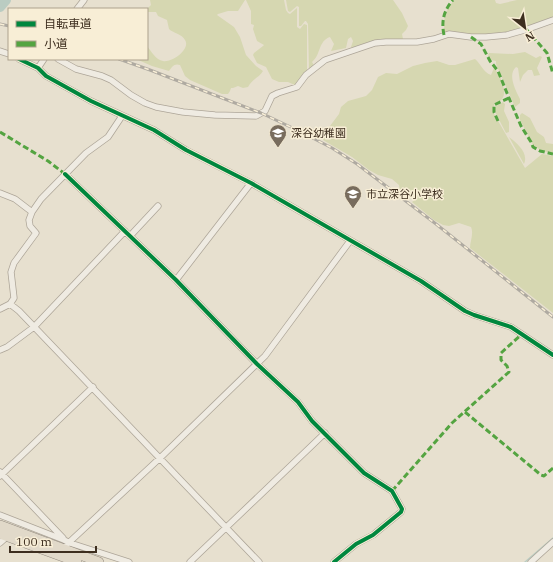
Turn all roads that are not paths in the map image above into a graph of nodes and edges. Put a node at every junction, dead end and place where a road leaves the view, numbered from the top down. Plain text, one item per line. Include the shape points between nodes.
1 (84, 0) edge
2 (78, 8) edge
3 (553, 20) edge
4 (21, 60) edge
5 (43, 60) edge
6 (60, 60) edge
7 (38, 68) junction
8 (122, 116) junction
9 (65, 174) junction
10 (252, 183) junction
11 (0, 193) edge
12 (158, 206) dead end
13 (32, 212) junction
14 (125, 231) junction
15 (130, 236) junction
16 (350, 241) junction
17 (176, 280) junction
18 (10, 304) junction
19 (0, 309) edge
20 (34, 327) junction
21 (0, 350) edge
22 (553, 355) edge
23 (257, 364) junction
24 (93, 387) junction
25 (325, 433) junction
26 (160, 458) junction
27 (1, 474) edge
28 (0, 515) edge
29 (0, 525) edge
30 (226, 528) junction
31 (6, 533) edge
32 (553, 542) edge
33 (0, 543) edge
34 (66, 544) junction
35 (77, 562) edge
36 (99, 562) edge
37 (129, 562) edge
38 (190, 562) edge
39 (259, 562) edge
40 (334, 562) edge
41 (531, 562) edge

1 - 2 street
3 - 6 street via 507,35 471,37 449,34 417,42 376,43 325,60 306,75 297,87 272,96 265,111 256,116 215,115 156,107 131,95 111,80 76,69
4 - 7 street
5 - 7 street
7 - 8 street via 46,76
8 - 9 street via 108,137 86,153
8 - 10 street via 154,130 186,150
9 - 13 street
9 - 14 street
10 - 16 street
10 - 17 street
11 - 13 street
12 - 15 street
13 - 18 street via 30,226 36,233 14,263 11,272 14,298
14 - 15 street
14 - 20 street
15 - 17 street
16 - 22 street via 421,281 474,315 510,326
16 - 23 street
17 - 23 street
18 - 19 street
18 - 20 street
20 - 21 street
20 - 24 street
23 - 25 street via 298,402
23 - 26 street
24 - 26 street
24 - 27 street
25 - 30 street
25 - 40 street via 364,473 392,491 402,511
26 - 30 street
26 - 34 street
27 - 34 street
28 - 34 street
29 - 31 highway
30 - 38 street
30 - 39 street
31 - 33 street
31 - 34 highway
31 - 35 highway
32 - 41 street
34 - 36 highway
34 - 37 street

